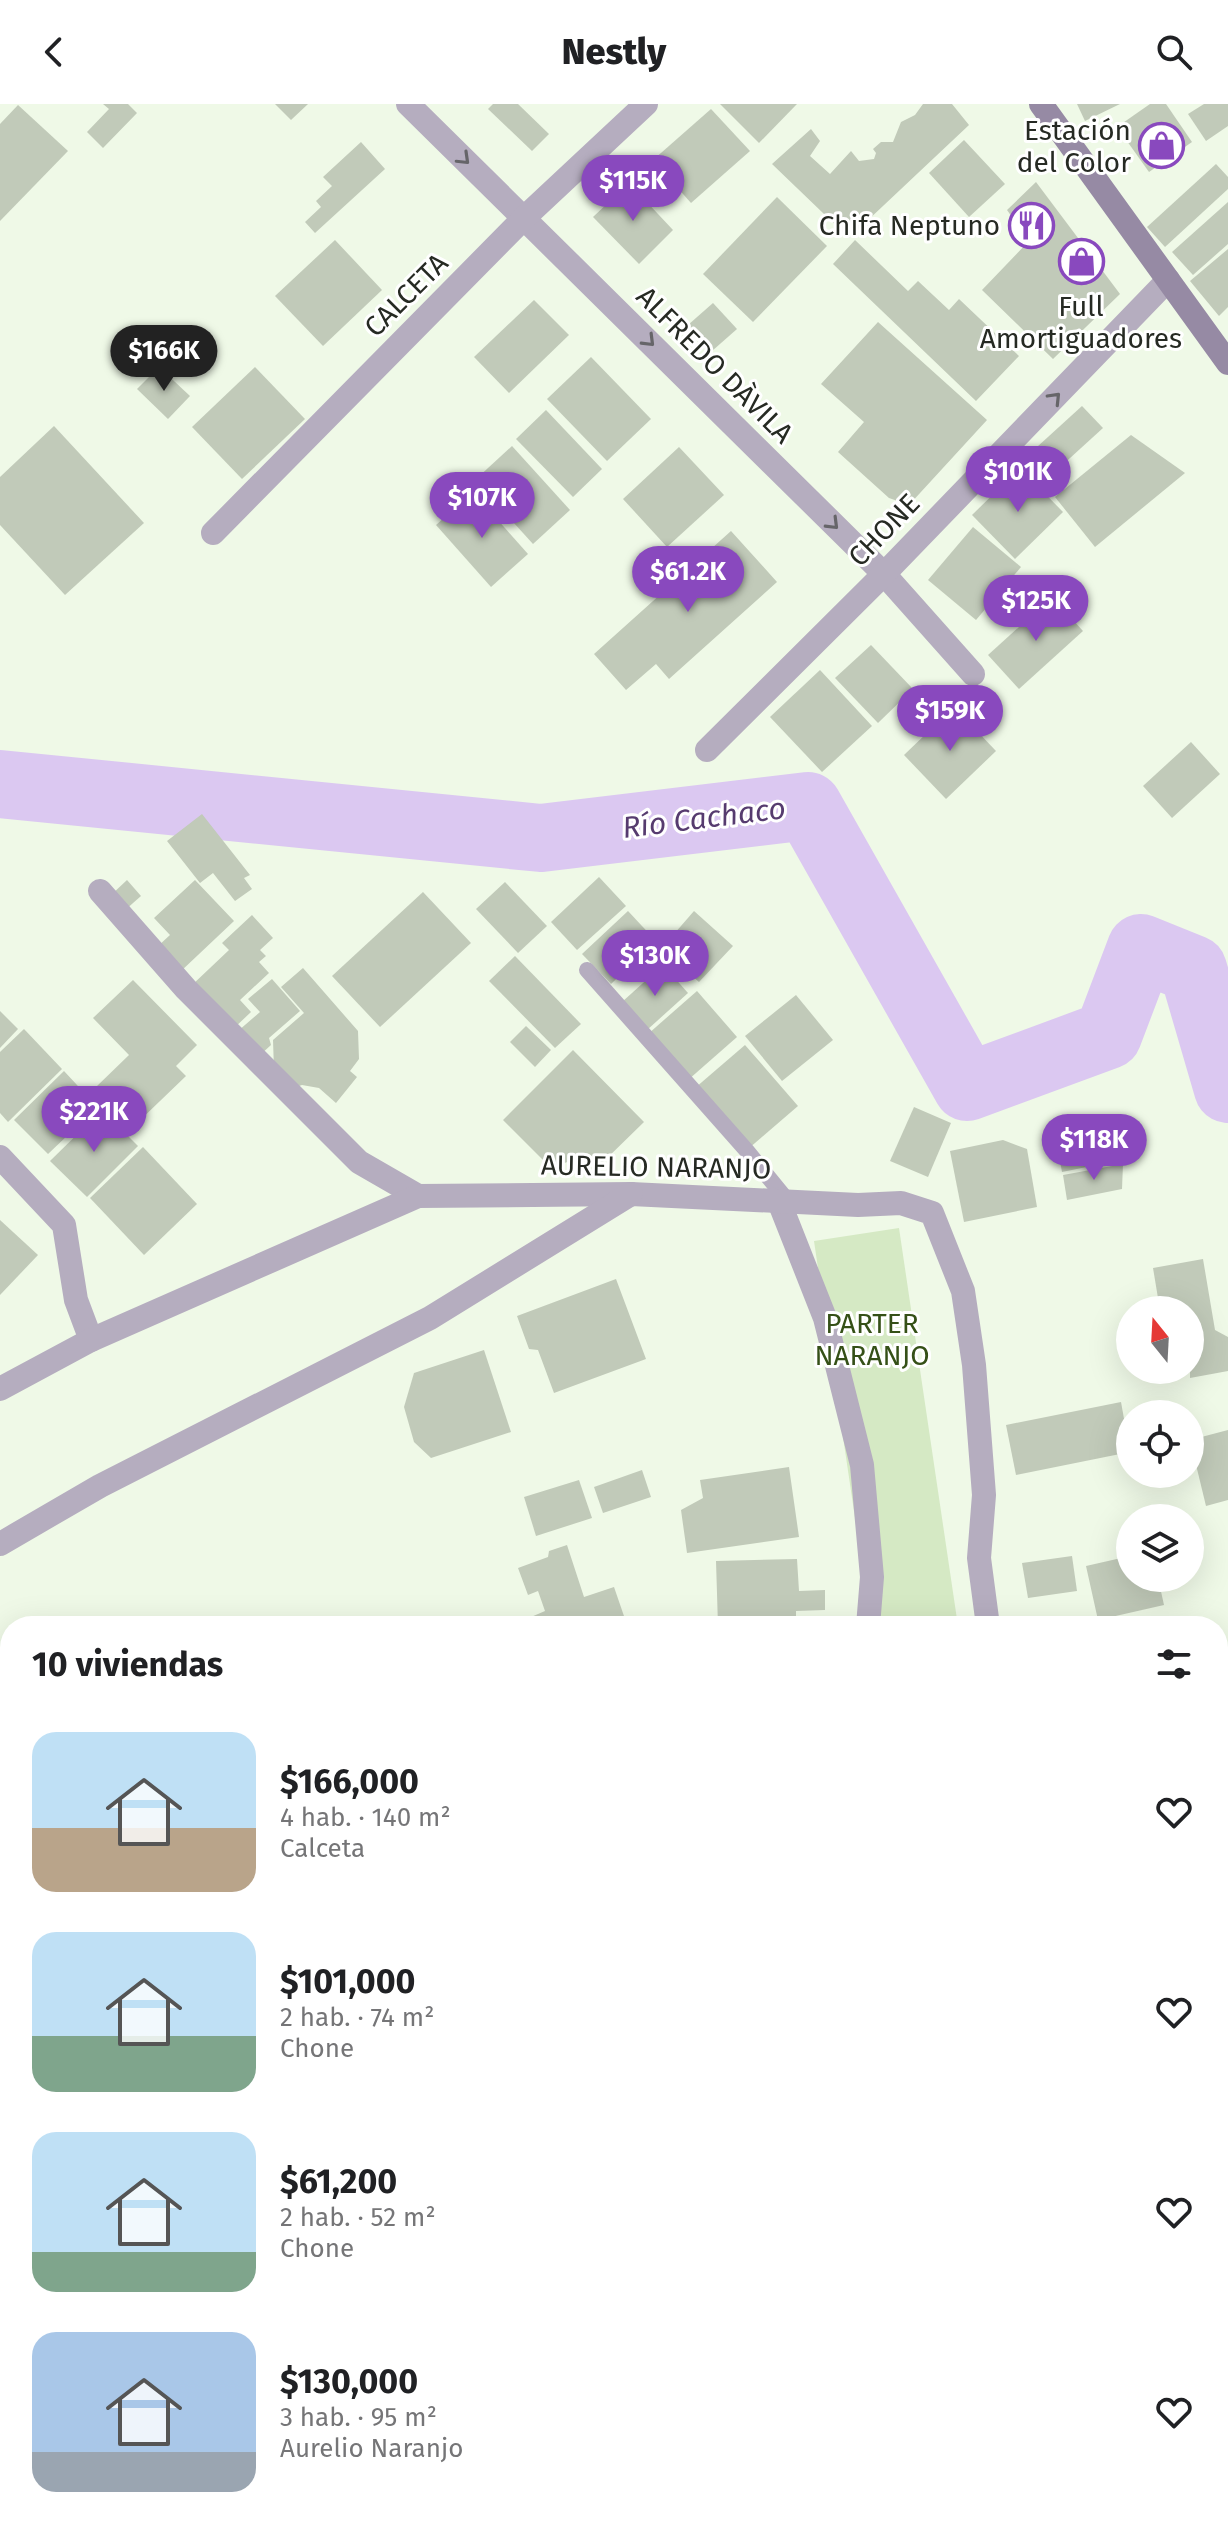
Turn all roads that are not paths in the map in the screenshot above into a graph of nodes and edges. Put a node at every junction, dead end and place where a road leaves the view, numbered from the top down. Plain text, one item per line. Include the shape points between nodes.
1 (408, 104) edge
2 (646, 104) edge
3 (1041, 104) edge
4 (524, 218) junction
5 (1168, 280) junction
6 (1228, 363) edge
7 (213, 533) dead end
8 (884, 574) junction
9 (973, 674) dead end
10 (707, 750) dead end
11 (100, 891) dead end
12 (587, 970) dead end
13 (0, 1157) edge
14 (631, 1194) junction
15 (418, 1196) junction
16 (783, 1200) junction
17 (91, 1340) junction
18 (0, 1389) edge
19 (0, 1544) edge
20 (869, 1616) edge
21 (987, 1616) edge

1 -> 4 street, ALFREDO DÀVILA
2 - 4 street, CALCETA
3 - 5 main road
4 - 7 street, CALCETA
4 -> 8 street, ALFREDO DÀVILA
5 - 6 main road
8 -> 5 street, CHONE
8 - 9 street, ALFREDO DÀVILA
8 - 10 street, CHONE
11 - 15 street via 186,989 359,1162
12 - 16 lane
13 - 17 street via 64,1225 76,1300
14 - 15 street, AURELIO NARANJO
14 - 16 street, AURELIO NARANJO
14 - 19 street via 430,1318 100,1486
15 - 17 street, AURELIO NARANJO
16 - 20 street via 825,1318 862,1465 872,1577
16 - 21 street, AURELIO NARANJO via 901,1203 932,1213 963,1291 974,1365 984,1495 979,1558
17 - 18 street, AURELIO NARANJO

